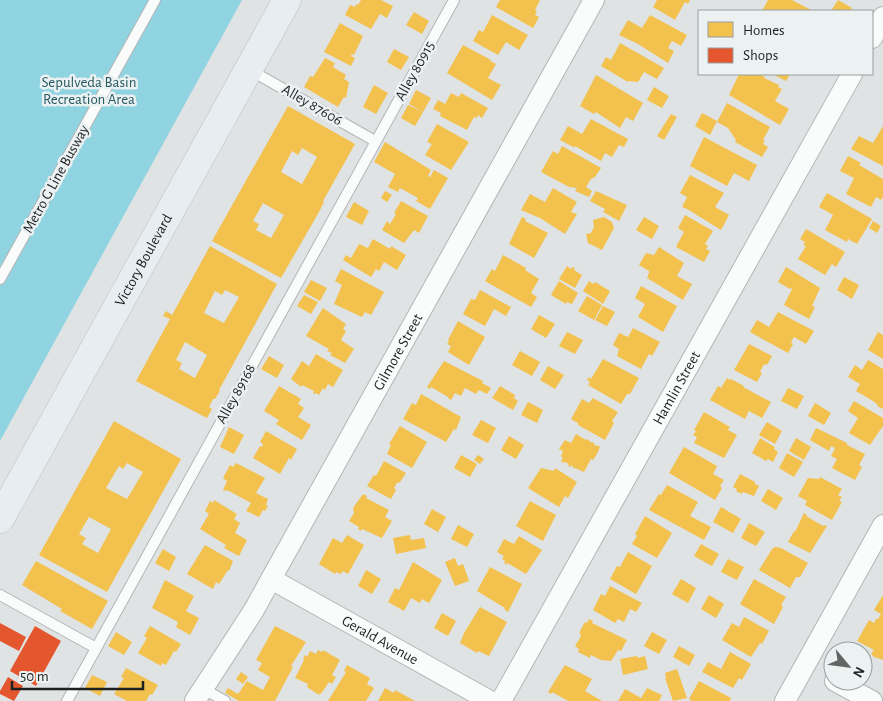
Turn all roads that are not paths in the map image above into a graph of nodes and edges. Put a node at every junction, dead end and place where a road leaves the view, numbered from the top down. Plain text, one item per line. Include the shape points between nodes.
1 (155, 0) edge
2 (287, 0) edge
3 (454, 0) edge
4 (594, 0) edge
5 (883, 18) edge
6 (873, 36) edge
7 (249, 69) junction
8 (851, 75) edge
9 (375, 141) junction
10 (0, 279) edge
11 (0, 519) edge
12 (883, 525) edge
13 (271, 579) junction
14 (0, 595) edge
15 (96, 648) junction
16 (806, 664) junction
17 (823, 674) edge
18 (854, 691) edge
19 (198, 695) edge
20 (66, 701) edge
21 (225, 701) edge
22 (490, 701) edge
23 (501, 701) edge
24 (785, 701) edge
25 (872, 701) edge

1 - 10 lane, Metro G Line Busway
2 - 7 main road, Victory Boulevard
3 - 9 lane, Alley 80915
4 - 13 street, Gilmore Street
5 - 6 street
7 - 9 lane, Alley 87606
7 - 11 main road, Victory Boulevard
8 - 23 street, Hamlin Street
9 - 15 lane, Alley 89168
12 - 16 street
13 - 19 street, Gilmore Street
13 - 22 street, Gerald Avenue
14 - 15 lane
15 - 20 lane, Alley 89168
16 - 17 street
16 - 24 street
18 - 25 street
19 - 21 lane

